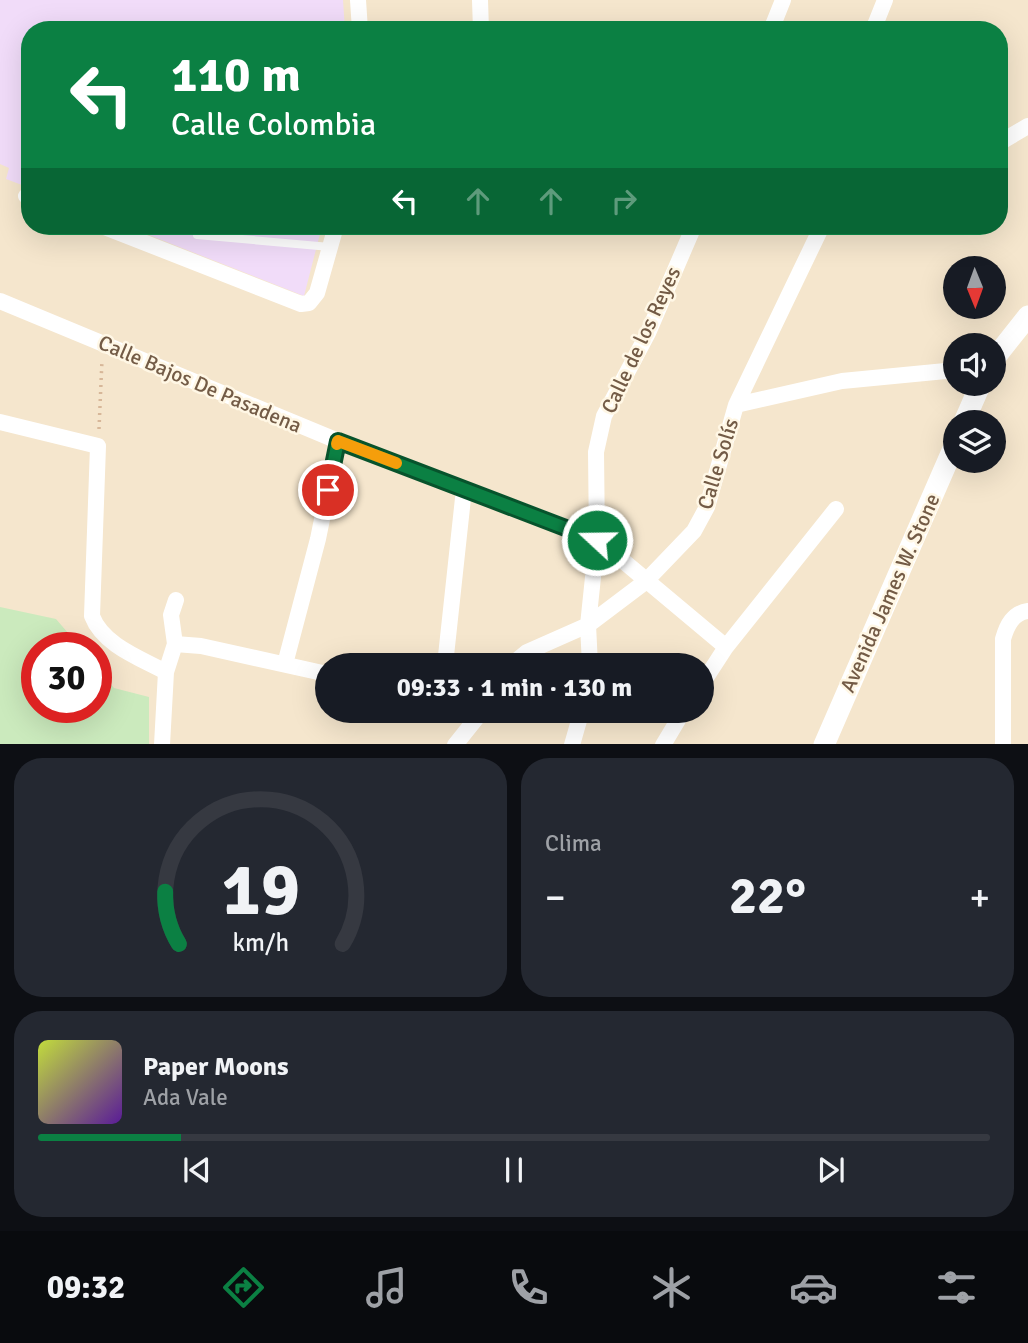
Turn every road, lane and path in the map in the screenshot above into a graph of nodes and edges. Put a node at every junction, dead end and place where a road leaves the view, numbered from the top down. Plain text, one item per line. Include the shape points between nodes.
1 (358, 0) edge
2 (480, 0) edge
3 (783, 0) edge
4 (885, 0) edge
5 (359, 21) edge
6 (481, 21) edge
7 (775, 21) edge
8 (877, 21) edge
9 (1028, 126) edge
10 (1008, 138) edge
11 (125, 235) edge
12 (197, 235) dead end
13 (333, 235) edge
14 (690, 235) edge
15 (818, 235) edge
16 (330, 247) junction
17 (0, 301) edge
18 (1028, 316) edge
19 (103, 344) junction
20 (1006, 344) edge
21 (943, 371) edge
22 (736, 405) junction
23 (0, 422) edge
24 (338, 441) junction
25 (98, 446) junction
26 (943, 472) edge
27 (464, 489) junction
28 (836, 509) dead end
29 (597, 540) junction
30 (645, 582) junction
31 (176, 600) dead end
32 (1028, 611) edge
33 (588, 625) junction
34 (175, 644) junction
35 (726, 647) junction
36 (446, 653) edge
37 (526, 653) edge
38 (589, 653) edge
39 (285, 664) junction
40 (714, 666) edge
41 (315, 671) edge
42 (166, 672) junction
43 (470, 723) edge
44 (578, 723) edge
45 (676, 723) edge
46 (162, 744) edge
47 (455, 744) edge
48 (572, 744) edge
49 (663, 744) edge
50 (824, 744) edge
51 (1003, 744) edge

1 - 5 street
2 - 6 street
3 - 7 street
4 - 8 street
9 - 10 street
11 - 16 street via 301,304 309,303 317,293
12 - 16 lane
13 - 16 street
14 - 29 street, Calle de los Reyes via 648,333 604,416 596,452
15 - 22 street, Calle Solís
17 - 19 street, Calle Bajos De Pasadena
18 - 20 main road
19 - 24 street, Calle Bajos De Pasadena
19 - 25 path
21 - 22 street via 842,381
22 - 30 street, Calle Solís via 707,507 676,554
23 - 25 street
24 - 27 street, Calle Bajos De Pasadena
24 - 39 street
25 - 42 street via 92,616 106,638
26 - 50 main road, Avenida James W. Stone
27 - 29 street, Calle Bajos De Pasadena
27 - 36 street
28 - 35 street
29 - 30 street, Calle Bajos De Pasadena
29 - 33 street, Calle de los Reyes
30 - 33 street, Calle Solís
30 - 35 street, Calle Bajos De Pasadena
31 - 34 street via 171,615
32 - 51 street via 1006,626 1003,639
33 - 37 street, Calle Solís
33 - 38 street, Calle de los Reyes
34 - 39 street
34 - 42 street
35 - 40 street
39 - 41 street
42 - 46 street
43 - 47 street
44 - 48 street
45 - 49 street

